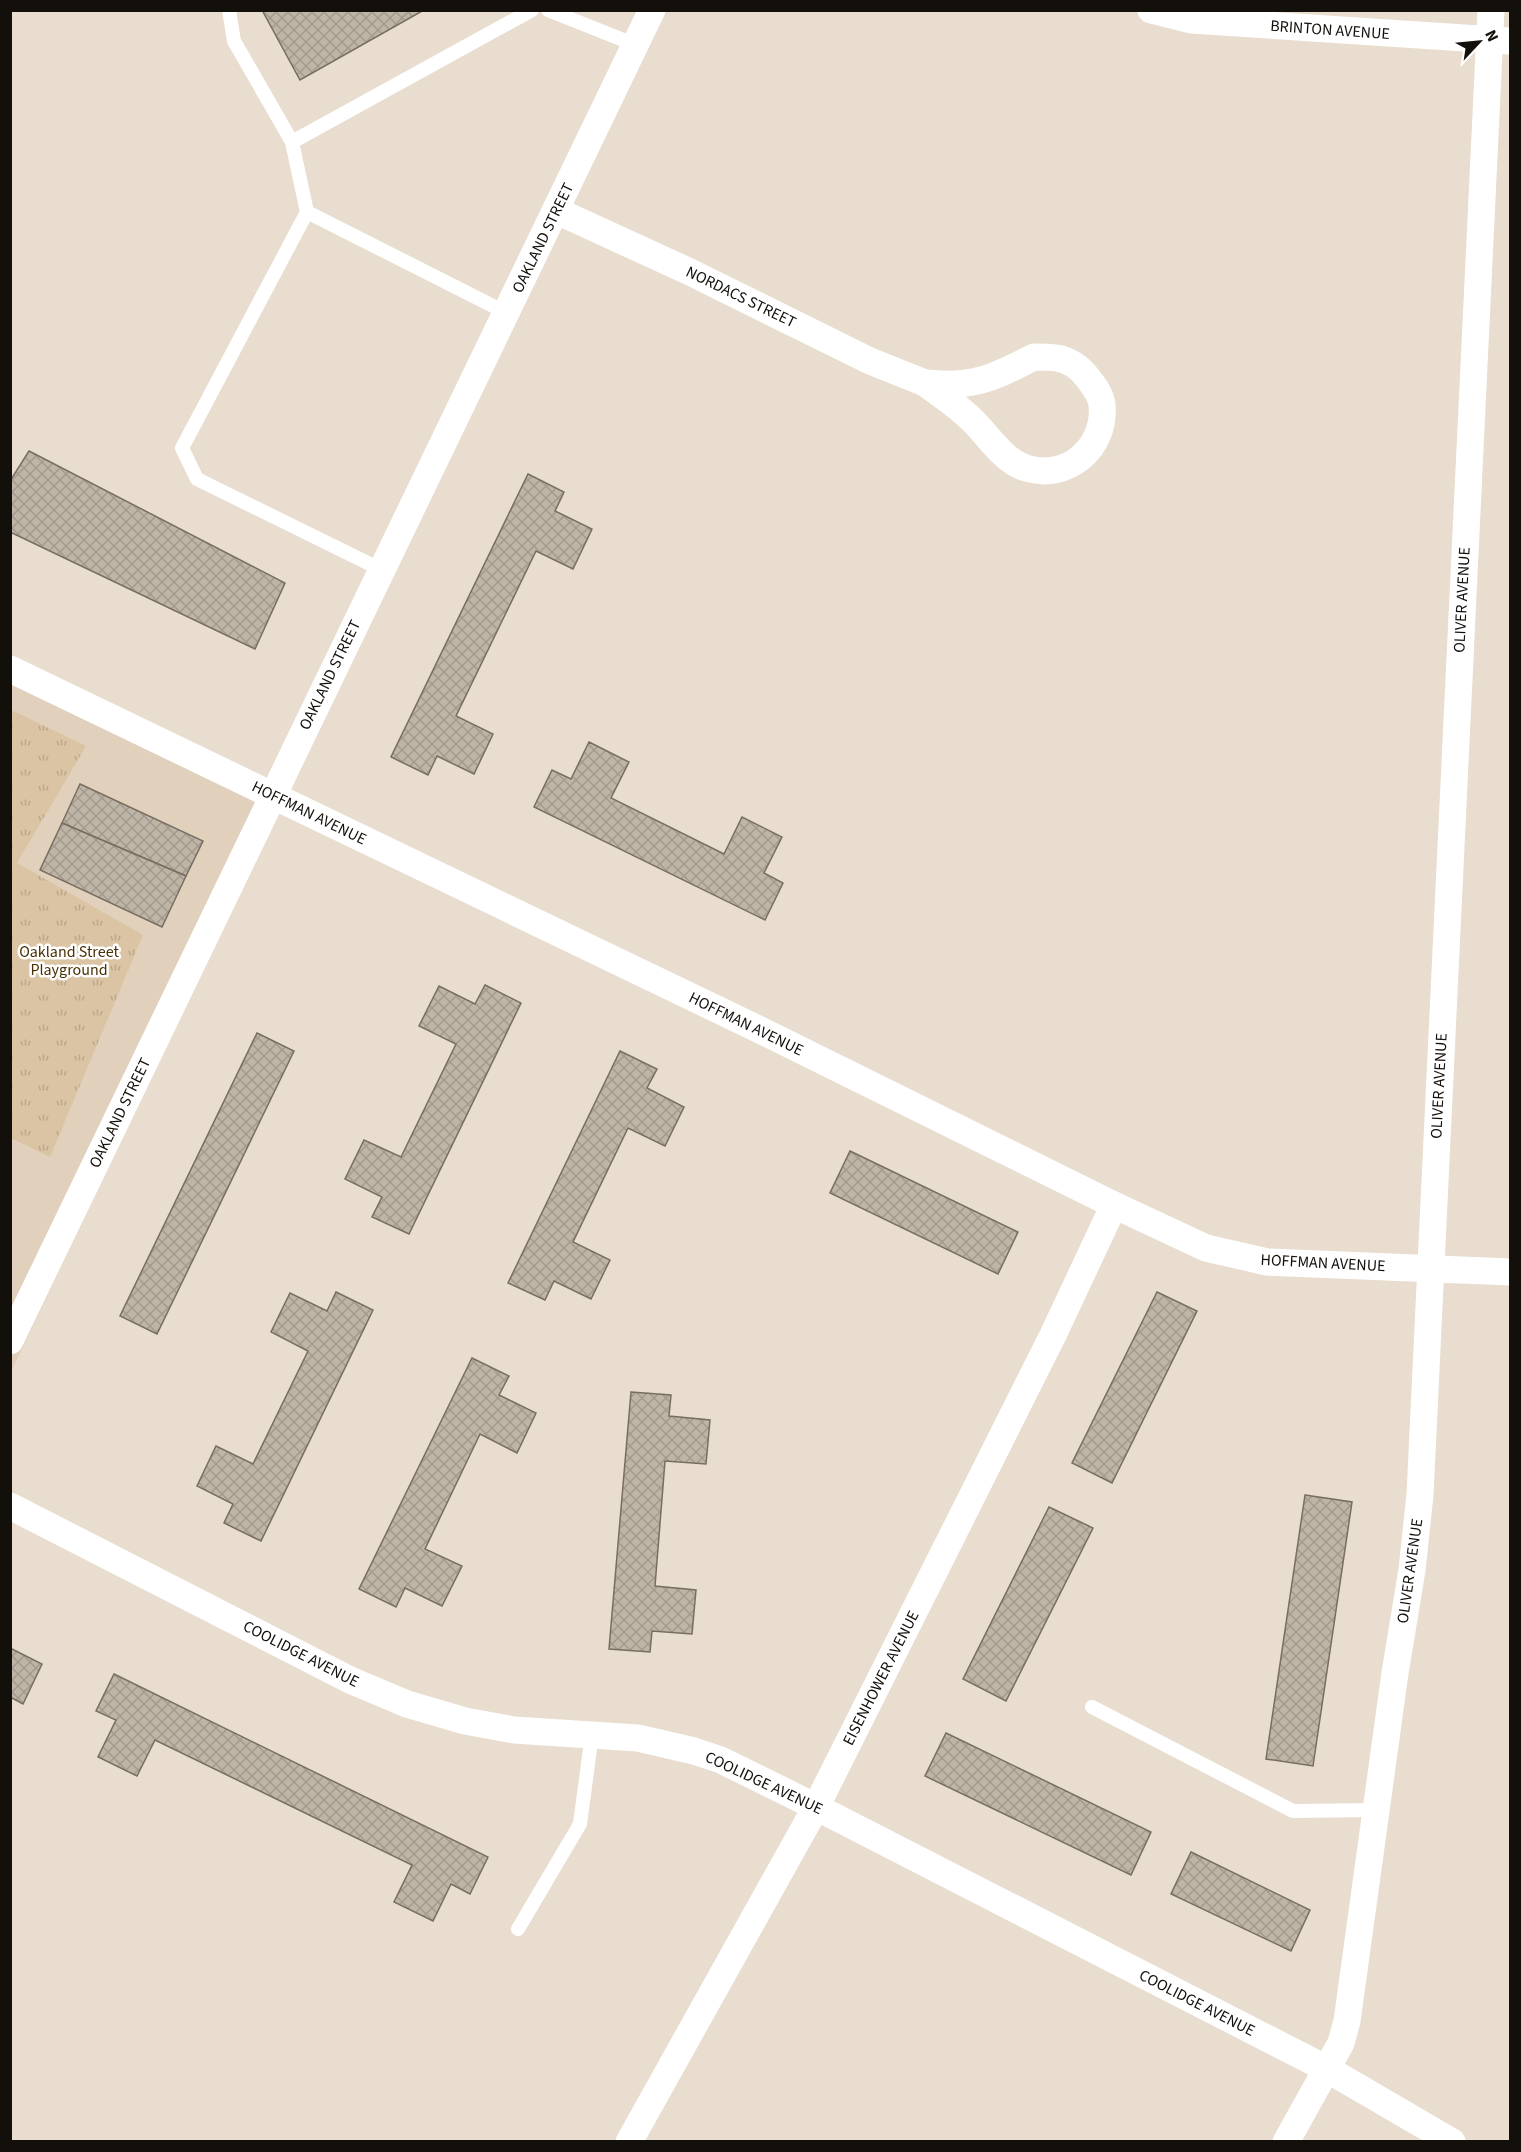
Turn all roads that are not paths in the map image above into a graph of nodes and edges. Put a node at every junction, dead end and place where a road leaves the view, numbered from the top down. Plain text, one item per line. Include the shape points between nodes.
1 (229, 10) edge
2 (532, 10) edge
3 (548, 10) edge
4 (652, 10) edge
5 (1151, 10) edge
6 (1491, 10) edge
7 (1500, 41) edge
8 (636, 45) junction
9 (292, 142) junction
10 (557, 211) junction
11 (307, 212) junction
12 (507, 313) junction
13 (925, 383) junction
14 (382, 570) junction
15 (10, 669) edge
16 (272, 795) junction
17 (1114, 1205) junction
18 (1431, 1269) junction
19 (1510, 1272) edge
20 (10, 1341) edge
21 (10, 1506) edge
22 (1092, 1707) dead end
23 (591, 1734) junction
24 (816, 1807) junction
25 (1376, 1810) junction
26 (518, 1929) dead end
27 (1327, 2069) junction
28 (629, 2142) edge
29 (1286, 2142) edge
30 (1452, 2142) edge

1 - 9 lane via 234,41
2 - 9 lane
3 - 8 lane
4 - 8 street, OAKLAND STREET
5 - 7 street, BRINTON AVENUE via 1191,20
6 - 7 street, OLIVER AVENUE
7 - 18 street, OLIVER AVENUE
8 - 10 street, OAKLAND STREET
9 - 11 lane
10 - 12 street, OAKLAND STREET
10 - 13 street, NORDACS STREET via 870,361
11 - 12 lane
11 - 14 lane via 182,448 197,479
12 - 14 street, OAKLAND STREET
13 - 13 street, NORDACS STREET via 972,419 1009,459 1025,468 1049,472 1072,465 1090,449 1099,432 1102,405 1097,391 1080,368 1059,358 1034,357 994,378 970,384
14 - 16 street, OAKLAND STREET
15 - 16 street, HOFFMAN AVENUE
16 - 17 street, HOFFMAN AVENUE
16 - 20 street, OAKLAND STREET
17 - 18 street, HOFFMAN AVENUE via 1220,1253 1267,1262
17 - 24 street, EISENHOWER AVENUE via 1053,1335
18 - 19 street, HOFFMAN AVENUE
18 - 25 street, OLIVER AVENUE via 1420,1495
21 - 23 street, COOLIDGE AVENUE via 350,1680 407,1704 514,1730
22 - 25 lane via 1293,1811
23 - 24 street, COOLIDGE AVENUE via 638,1738 694,1751 721,1760
23 - 26 lane via 580,1824
24 - 27 street, COOLIDGE AVENUE
24 - 28 street, EISENHOWER AVENUE
25 - 27 street, OLIVER AVENUE via 1347,2021
27 - 29 street, OLIVER AVENUE
27 - 30 street, COOLIDGE AVENUE

